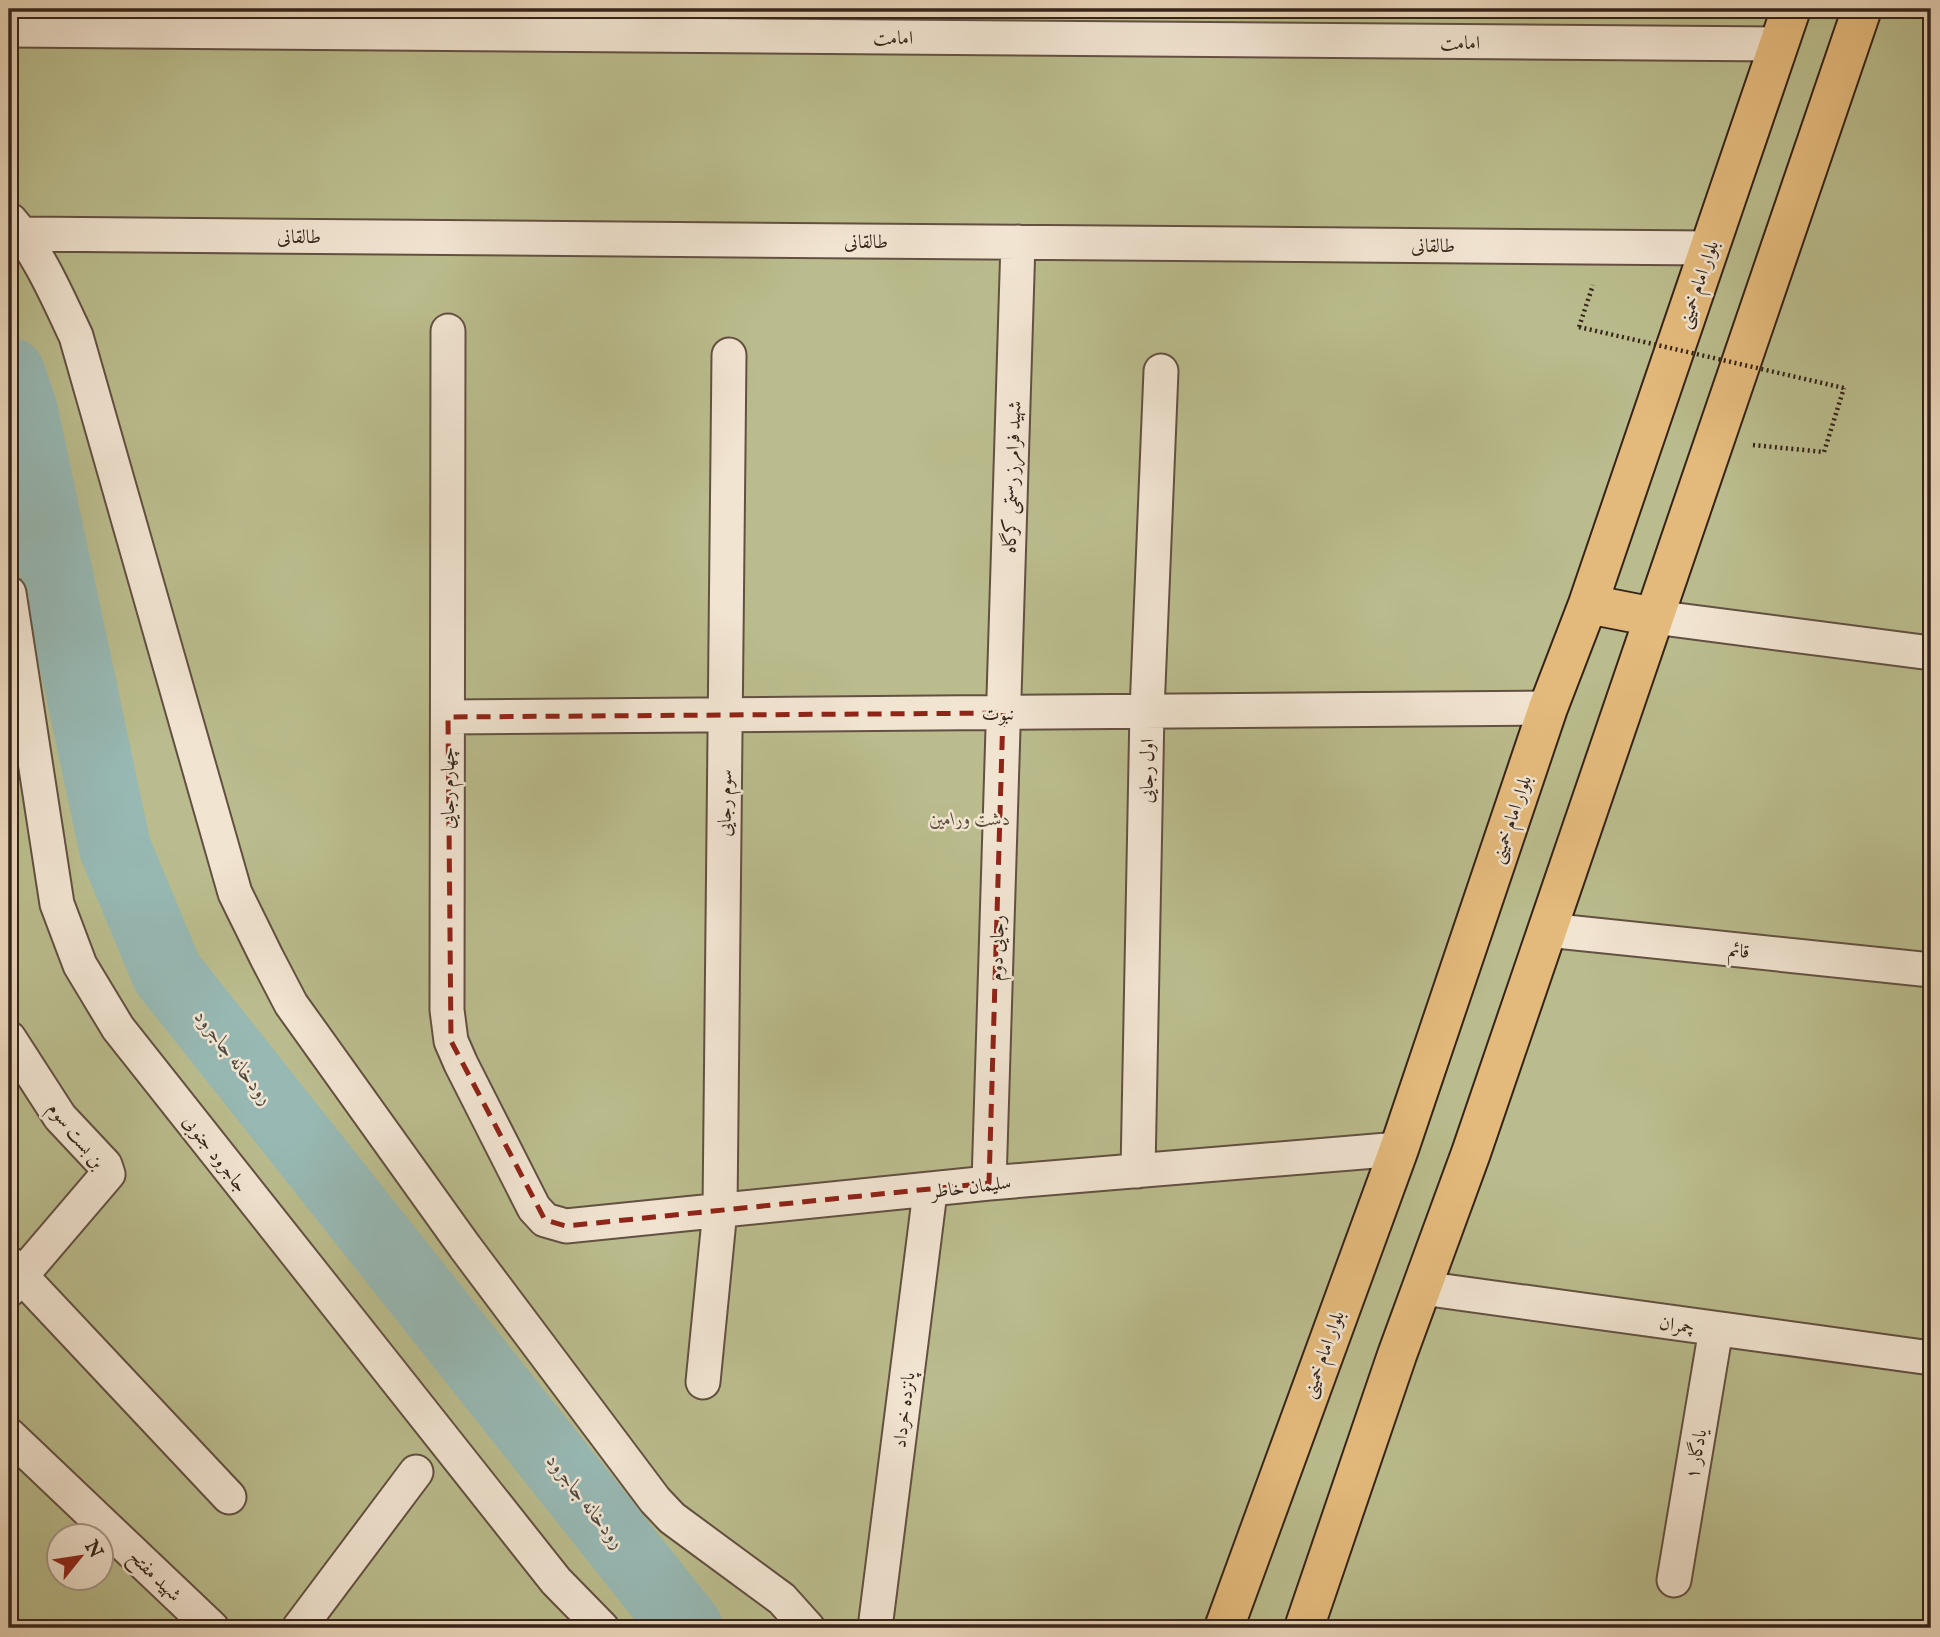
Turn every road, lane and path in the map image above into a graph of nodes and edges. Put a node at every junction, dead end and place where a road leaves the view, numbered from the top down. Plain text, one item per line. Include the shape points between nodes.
1 (1791, 9) edge
2 (1862, 9) edge
3 (1925, 9) edge
4 (1931, 10) edge
5 (9, 30) edge
6 (1778, 44) junction
7 (16, 226) edge
8 (1018, 242) junction
9 (1709, 248) junction
10 (1584, 307) dead end
11 (448, 331) dead end
12 (729, 355) dead end
13 (1161, 371) dead end
14 (1714, 442) junction
15 (9, 593) edge
16 (1588, 604) junction
17 (1654, 617) junction
18 (1931, 653) edge
19 (1548, 708) junction
20 (1147, 711) junction
21 (1003, 713) junction
22 (724, 715) junction
23 (447, 717) junction
24 (1547, 930) junction
25 (1931, 970) edge
26 (9, 1038) edge
27 (1399, 1149) junction
28 (1138, 1171) junction
29 (989, 1183) junction
30 (930, 1192) junction
31 (720, 1210) junction
32 (545, 1220) joint
33 (13, 1275) edge
34 (1422, 1288) junction
35 (1716, 1329) junction
36 (1931, 1358) edge
37 (703, 1382) dead end
38 (9, 1435) edge
39 (416, 1472) dead end
40 (229, 1497) dead end
41 (1674, 1580) dead end
42 (212, 1628) edge
43 (299, 1628) edge
44 (602, 1628) edge
45 (808, 1628) edge
46 (876, 1628) edge
47 (1224, 1628) edge
48 (1304, 1628) edge

1 - 6 main road, بلوار امام خمینی
2 - 14 main road
3 - 4 lane
5 - 6 street, امامت
6 - 9 main road, بلوار امام خمینی
7 - 8 street, طالقانی
7 - 45 street via 76,336 235,892 291,1003 465,1247 655,1500 672,1518 782,1599
8 - 9 street, طالقانی
8 - 21 street, شهید فرامرز رستمی کرگاه
9 - 16 main road, بلوار امام خمینی
10 - 14 path, bridge via 1579,327 1844,388 1824,452
11 - 23 street, چهارم رجایی
12 - 22 street, سوم رجایی
13 - 20 street, اول رجایی
14 - 17 main road
15 - 44 street, جاجرود جنوبی via 57,904 80,965 118,1028 556,1581
16 - 17 main road
16 - 19 main road, بلوار امام خمینی
17 - 18 street
17 - 24 main road
19 - 20 street, نبوت
19 - 27 main road, بلوار امام خمینی
20 - 21 street, نبوت
20 - 28 street, اول رجایی
21 - 22 street, نبوت
21 - 29 street, رجایی دوم
22 - 23 street, نبوت
22 - 31 street, سوم رجایی
23 - 32 street, چهارم رجایی via 447,1010 451,1041 534,1208
24 - 25 street, قائم
24 - 34 main road
26 - 33 street, بن بست سوم via 60,1117 105,1165 107,1174
27 - 28 street, سلیمان خاطر
27 - 47 main road, بلوار امام خمینی
28 - 29 street, سلیمان خاطر
29 - 30 street, سلیمان خاطر
30 - 31 street, سلیمان خاطر
30 - 46 street, پانزده خرداد
31 - 32 street, سلیمان خاطر via 566,1226
31 - 37 street, سوم رجایی
33 - 40 street
34 - 35 street, چمران
34 - 48 main road
35 - 36 street, چمران
35 - 41 street, یادگار ۱
38 - 42 street, شهید مفتح
39 - 43 street

